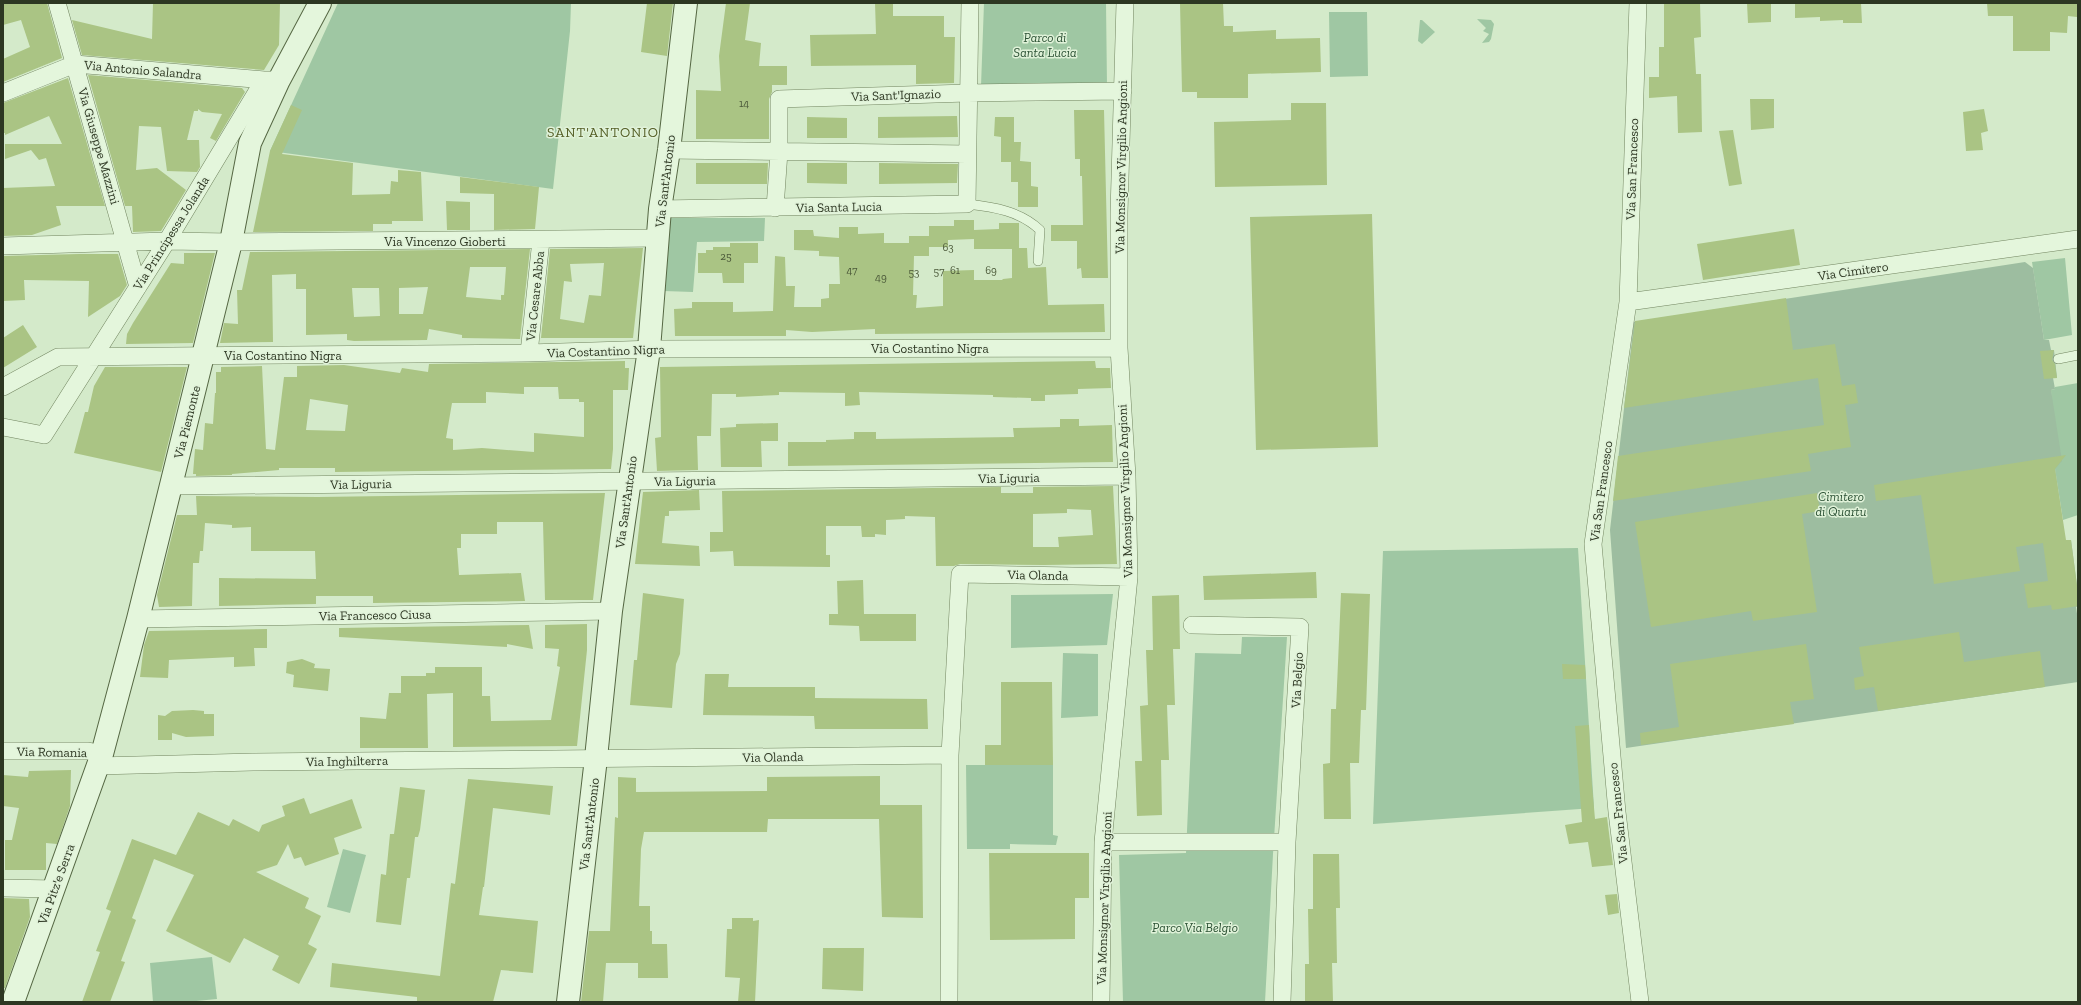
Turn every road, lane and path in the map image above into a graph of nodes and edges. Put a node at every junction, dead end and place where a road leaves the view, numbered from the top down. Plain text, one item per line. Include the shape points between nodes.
1 (57, 3) edge
2 (320, 3) edge
3 (686, 3) edge
4 (970, 3) edge
5 (1125, 3) edge
6 (1638, 3) edge
7 (75, 64) junction
8 (272, 80) junction
9 (1123, 91) junction
10 (3, 93) edge
11 (967, 93) junction
12 (669, 150) junction
13 (779, 152) junction
14 (968, 154) junction
15 (967, 204) junction
16 (776, 208) junction
17 (660, 209) junction
18 (658, 238) junction
19 (2078, 239) edge
20 (541, 240) junction
21 (167, 241) junction
22 (232, 242) junction
23 (127, 243) junction
24 (3, 246) edge
25 (156, 259) junction
26 (1038, 261) dead end
27 (138, 287) junction
28 (1628, 302) junction
29 (1118, 348) junction
30 (649, 349) junction
31 (529, 353) junction
32 (204, 355) junction
33 (2078, 355) edge
34 (94, 357) junction
35 (2058, 360) dead end
36 (3, 387) edge
37 (3, 427) edge
38 (1127, 476) junction
39 (629, 482) junction
40 (171, 486) junction
41 (1129, 577) junction
42 (611, 611) junction
43 (138, 619) junction
44 (1192, 625) dead end
45 (3, 751) edge
46 (950, 755) junction
47 (596, 758) junction
48 (100, 760) junction
49 (1103, 842) junction
50 (1287, 842) junction
51 (3, 888) edge
52 (54, 889) junction
53 (13, 1002) edge
54 (568, 1002) edge
55 (949, 1002) edge
56 (1101, 1002) edge
57 (1282, 1002) edge
58 (1640, 1002) edge

1 - 7 street, Via Giuseppe Mazzini
2 - 8 street, Via Principessa Jolanda
3 - 12 street, Via Sant'Antonio
4 - 11 street
5 - 9 street, Via Monsignor Virgilio Angioni
6 - 28 street, Via San Francesco
7 - 8 street, Via Antonio Salandra
7 - 10 street, Via Antonio Salandra
7 - 23 street, Via Giuseppe Mazzini
8 - 21 street, Via Principessa Jolanda
8 - 22 street, Via Piemonte via 250,143
9 - 11 street, Via Sant'Ignazio
9 - 29 street, Via Monsignor Virgilio Angioni via 1118,213
11 - 13 street, Via Sant'Ignazio via 779,99
11 - 14 street
12 - 13 street
12 - 17 street, Via Sant'Antonio
13 - 14 street
13 - 16 street, Via Sant'Ignazio
14 - 15 street
15 - 16 street, Via Santa Lucia
15 - 26 lane via 995,208 1030,221 1040,230
16 - 17 street, Via Santa Lucia
17 - 18 street, Via Sant'Antonio
18 - 20 street, Via Vincenzo Gioberti
18 - 30 street, Via Sant'Antonio
19 - 28 street, Via Cimitero
20 - 22 street, Via Vincenzo Gioberti
20 - 31 street, Via Cesare Abba
21 - 22 street, Via Vincenzo Gioberti
21 - 23 street, Via Vincenzo Gioberti
21 - 25 street, Via Principessa Jolanda
22 - 32 street, Via Piemonte
23 - 24 street, Via Vincenzo Gioberti
23 - 25 street
23 - 27 street, Via Giuseppe Mazzini
25 - 27 street, Via Principessa Jolanda
27 - 34 street, Via Principessa Jolanda
28 - 58 street, Via San Francesco via 1594,544 1617,812
29 - 30 street, Via Costantino Nigra
29 - 38 street, Via Monsignor Virgilio Angioni
30 - 31 street, Via Costantino Nigra
30 - 39 street, Via Sant'Antonio
31 - 32 street, Via Costantino Nigra
32 - 34 street, Via Costantino Nigra
32 - 40 street, Via Piemonte
33 - 35 lane
34 - 36 street, Via Costantino Nigra via 58,357
34 - 37 street, Via Principessa Jolanda via 44,435
38 - 39 street, Via Liguria
38 - 41 street, Via Monsignor Virgilio Angioni
39 - 40 street, Via Liguria
39 - 42 street, Via Sant'Antonio
40 - 43 street, Via Piemonte
41 - 46 street, Via Olanda via 960,574
41 - 49 street, Via Monsignor Virgilio Angioni
42 - 43 street, Via Francesco Ciusa
42 - 47 street, Via Sant'Antonio
43 - 48 street, Via Piemonte
44 - 50 street, Via Belgio via 1300,627
45 - 48 street, Via Romania via 88,751
46 - 47 street, Via Olanda
46 - 55 street, Via Olanda
47 - 48 street, Via Inghilterra via 246,762
47 - 54 street, Via Sant'Antonio
48 - 52 street, Via Pitz'e Serra
49 - 50 street
49 - 56 street, Via Monsignor Virgilio Angioni
50 - 57 street, Via Belgio
51 - 52 street
52 - 53 street, Via Pitz'e Serra

